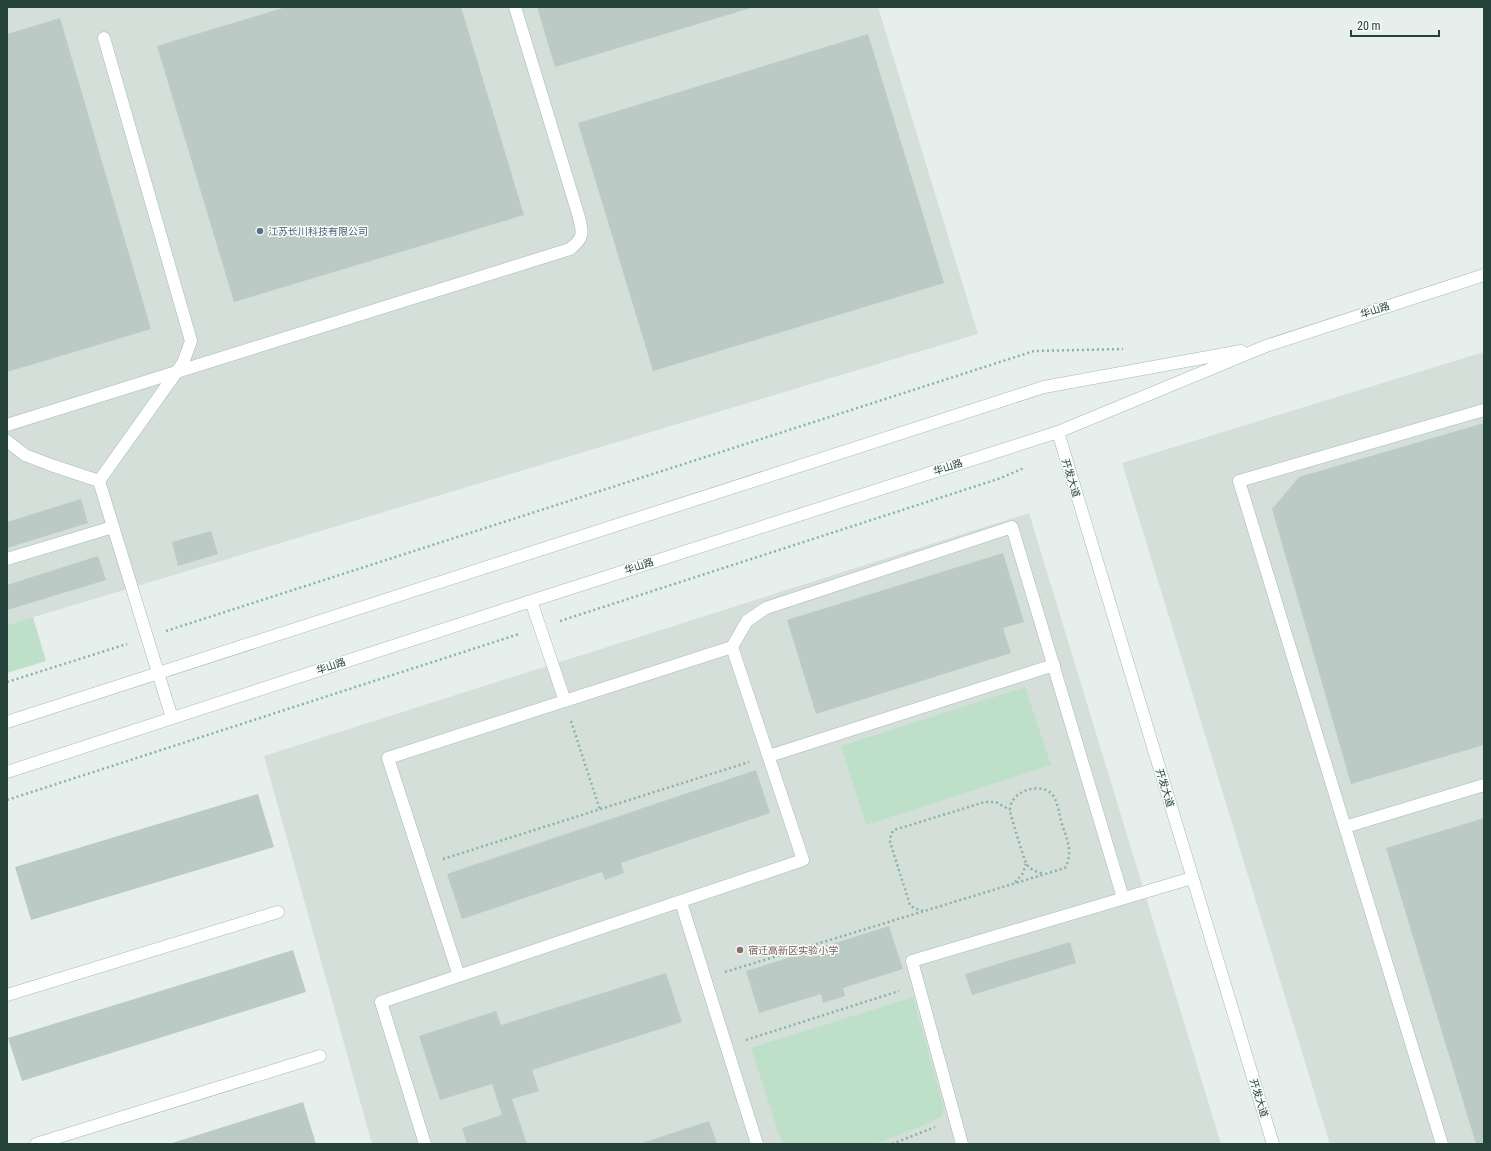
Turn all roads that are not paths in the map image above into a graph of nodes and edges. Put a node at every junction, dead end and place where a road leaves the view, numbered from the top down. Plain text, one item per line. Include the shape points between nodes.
1 (515, 7) edge
2 (104, 38) dead end
3 (1484, 275) edge
4 (1266, 346) junction
5 (178, 371) junction
6 (1484, 410) edge
7 (7, 425) edge
8 (1058, 432) junction
9 (7, 441) edge
10 (99, 481) junction
11 (113, 527) junction
12 (7, 559) edge
13 (531, 601) junction
14 (732, 647) junction
15 (1054, 665) junction
16 (158, 673) junction
17 (565, 701) junction
18 (172, 718) junction
19 (7, 722) edge
20 (769, 756) junction
21 (7, 772) edge
22 (1484, 785) edge
23 (1345, 827) junction
24 (1192, 878) junction
25 (1123, 898) junction
26 (681, 902) junction
27 (278, 912) dead end
28 (459, 976) junction
29 (7, 995) edge
30 (320, 1056) dead end
31 (36, 1144) edge
32 (425, 1144) edge
33 (757, 1144) edge
34 (962, 1144) edge
35 (1273, 1144) edge
36 (1442, 1144) edge

1 - 5 street via 583,232 578,243 570,249
2 - 5 street via 191,341
3 - 4 street, 华山路
4 - 8 street, 华山路
4 - 16 street, 华山路 via 1044,387
5 - 7 street
5 - 10 street
6 - 23 street via 1240,481
8 - 13 street, 华山路
8 - 24 street, 开发大道
9 - 10 street via 25,455
10 - 11 street
11 - 12 street
11 - 16 street
13 - 17 street
13 - 18 street, 华山路
14 - 15 street via 747,621 766,608 1012,527
14 - 17 street
14 - 20 street
15 - 20 street
15 - 25 street
16 - 18 street
16 - 19 street, 华山路
17 - 28 street via 388,758
18 - 21 street, 华山路
20 - 26 street via 803,860
22 - 23 street
23 - 36 street
24 - 25 street
24 - 35 street, 开发大道
25 - 34 street via 912,961
26 - 28 street
26 - 33 street
27 - 29 street
28 - 32 street via 381,1002
30 - 31 street

